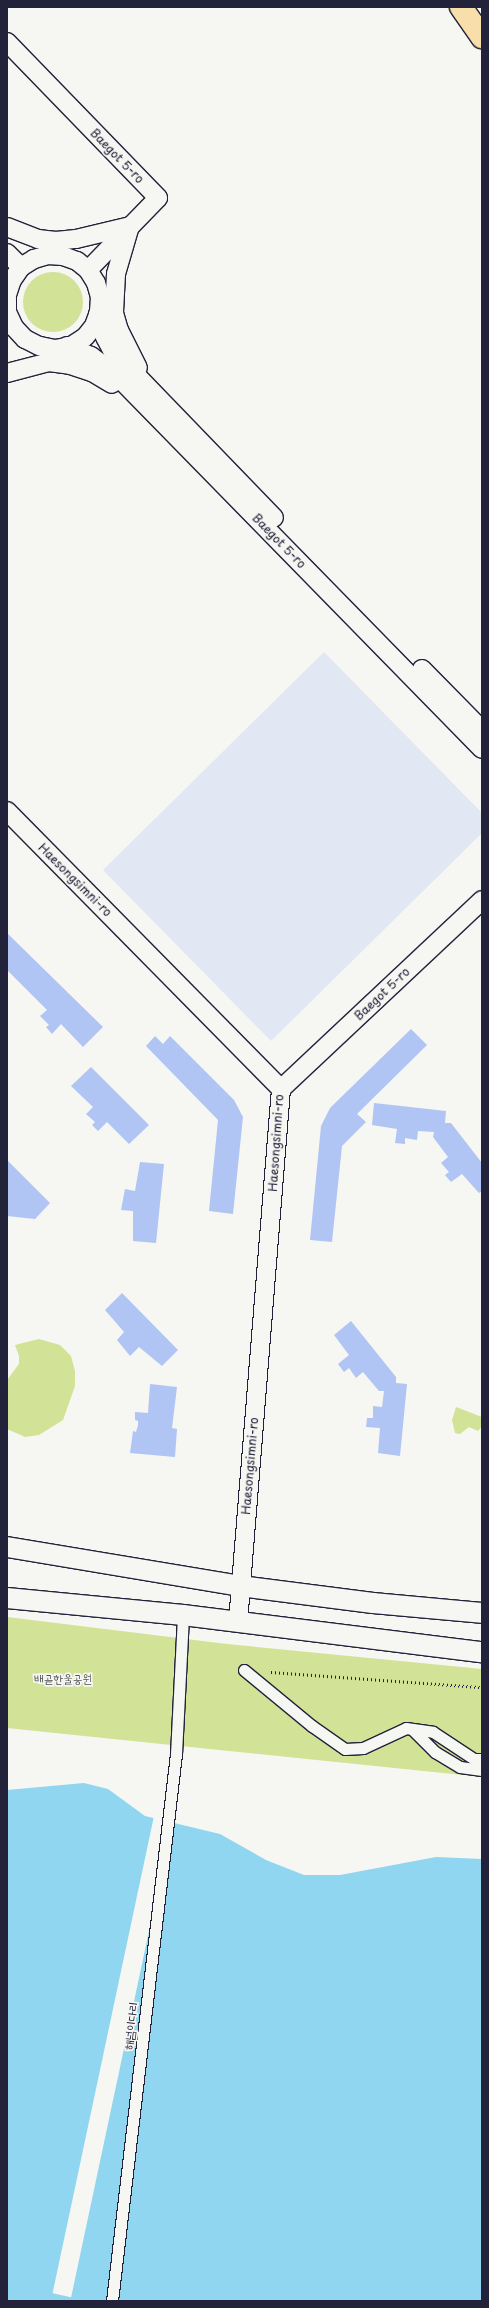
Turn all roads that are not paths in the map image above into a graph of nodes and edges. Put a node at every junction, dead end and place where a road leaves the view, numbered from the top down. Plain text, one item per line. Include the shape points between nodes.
1 (461, 7) edge
2 (482, 36) edge
3 (7, 42) edge
4 (130, 226) junction
5 (7, 227) edge
6 (7, 252) edge
7 (22, 267) junction
8 (88, 270) junction
9 (7, 295) edge
10 (7, 298) edge
11 (98, 314) junction
12 (13, 338) edge
13 (67, 346) junction
14 (7, 373) edge
15 (146, 396) junction
16 (474, 726) edge
17 (482, 749) edge
18 (482, 760) edge
19 (7, 811) edge
20 (482, 900) edge
21 (281, 1089) junction
22 (7, 1547) edge
23 (240, 1586) junction
24 (7, 1598) edge
25 (482, 1613) edge
26 (183, 1615) junction
27 (238, 1622) junction
28 (482, 1652) edge
29 (244, 1670) road end
30 (412, 1729) junction
31 (482, 1759) edge
32 (482, 1770) edge
33 (112, 2301) edge

1 - 2 highway
3 - 4 street, Baegot 5-ro via 158,198
4 - 5 street via 76,239 56,241 38,239
4 - 8 street, Baegot 5-ro
4 - 15 street via 116,274 114,313
6 - 7 street
7 - 8 street, Baegot 5-ro via 34,259 48,255 63,256 77,261
7 - 9 street, Baegot 5-ro via 12,280
8 - 11 street, Baegot 5-ro via 96,283 100,297
10 - 12 street, Baegot 5-ro
11 - 13 street, Baegot 5-ro via 94,326 85,337
11 - 15 street, Baegot 5-ro via 112,350
12 - 13 street, Baegot 5-ro via 55,349
13 - 15 street, Baegot 5-ro via 99,362
14 - 15 street via 49,362 70,365
15 - 16 street, Baegot 5-ro
16 - 17 street, Baegot 5-ro
16 - 18 street
19 - 21 street, Haesongsimni-ro
20 - 21 street, Baegot 5-ro
21 - 23 street, Haesongsimni-ro
22 - 23 main road
23 - 25 main road via 373,1603
23 - 27 street, Haesongsimni-ro
24 - 26 main road
26 - 27 main road
26 - 33 street, 해넘이다리 via 176,1754
27 - 28 main road
29 - 30 street via 312,1726 345,1749 363,1748 406,1728
30 - 31 street via 433,1732 474,1759
30 - 32 street via 435,1752 460,1767

